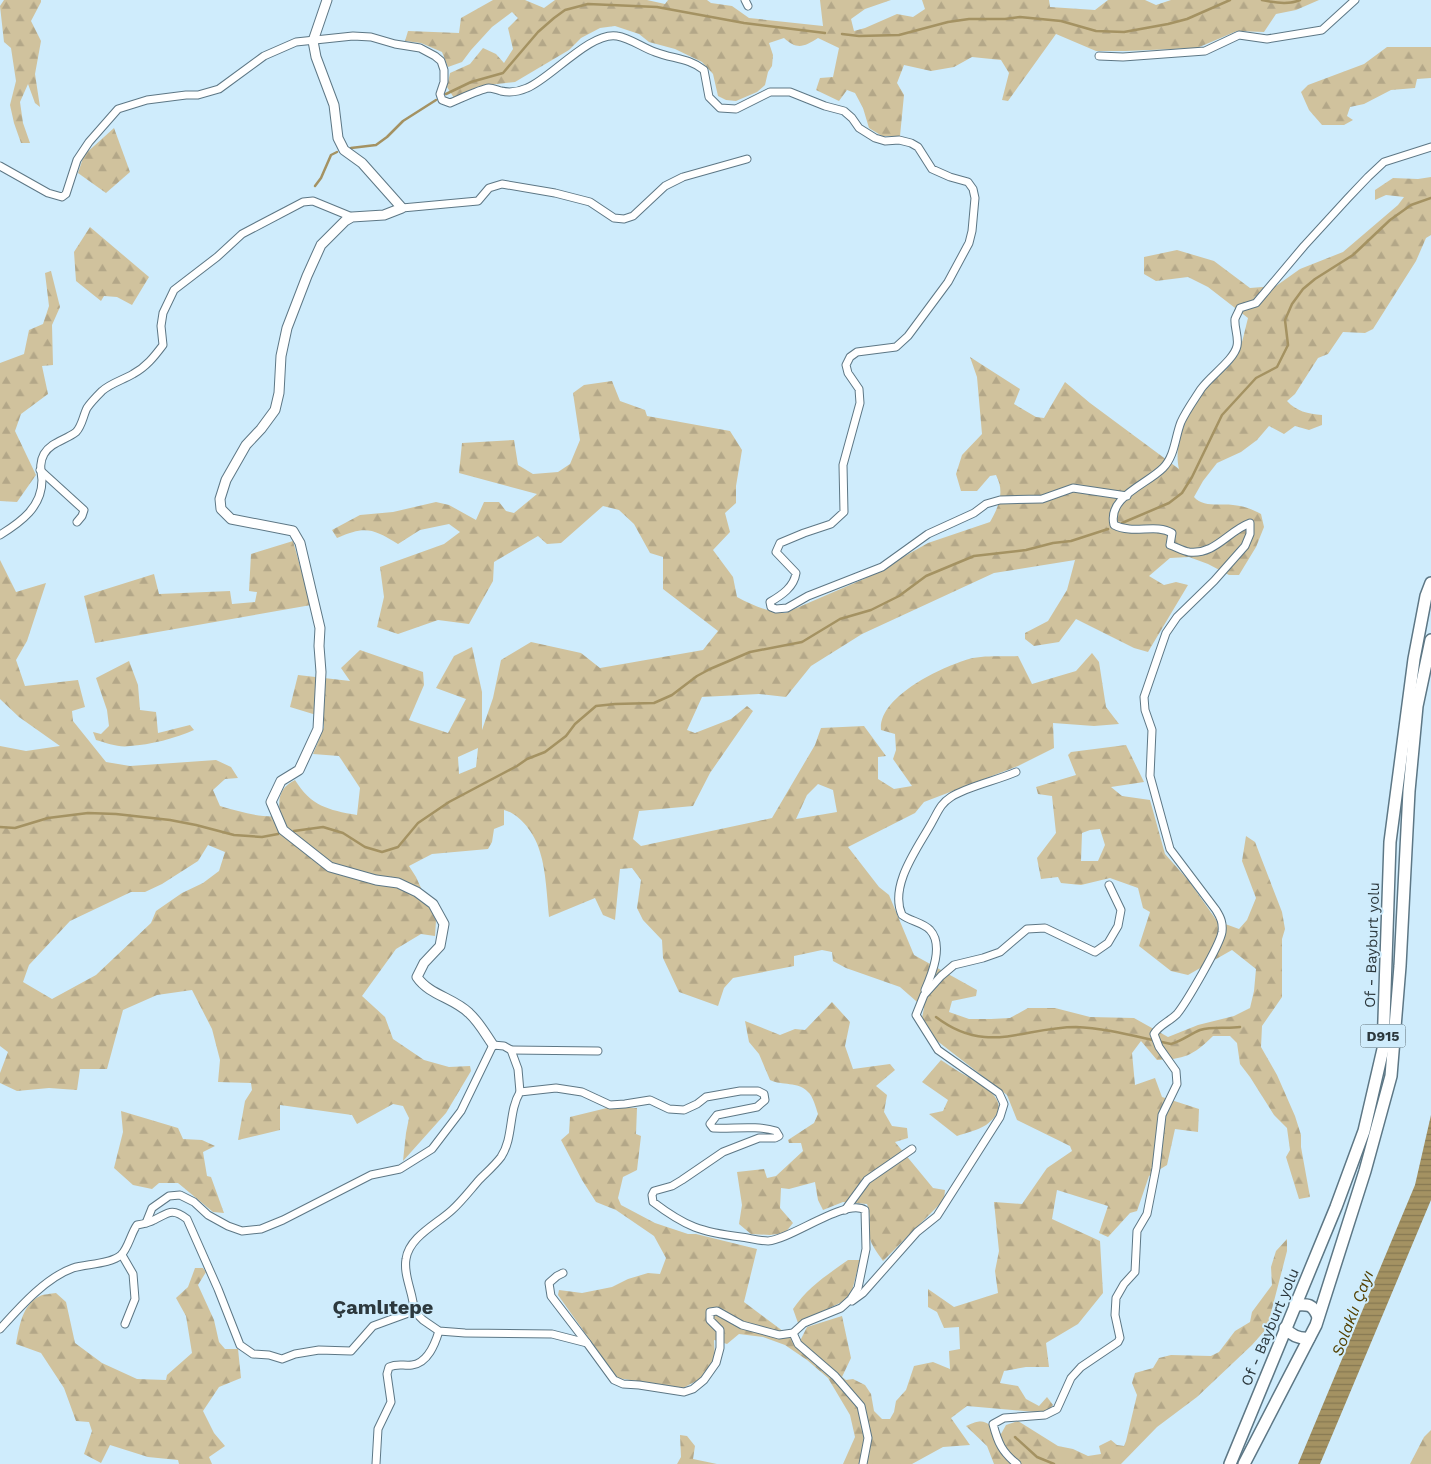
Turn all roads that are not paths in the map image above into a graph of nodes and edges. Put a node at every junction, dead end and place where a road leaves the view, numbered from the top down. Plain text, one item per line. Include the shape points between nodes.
1 (326, 0) edge
2 (1355, 0) edge
3 (314, 41) junction
4 (1099, 56) dead end
5 (1431, 146) edge
6 (746, 159) dead end
7 (0, 166) edge
8 (402, 208) junction
9 (352, 217) junction
10 (40, 470) junction
11 (1126, 496) junction
12 (77, 522) dead end
13 (0, 535) edge
14 (1431, 583) edge
15 (1431, 640) edge
16 (1016, 772) dead end
17 (1109, 885) dead end
18 (924, 995) junction
19 (493, 1045) junction
20 (511, 1050) junction
21 (598, 1051) dead end
22 (520, 1092) junction
23 (912, 1149) dead end
24 (845, 1210) junction
25 (146, 1223) junction
26 (122, 1255) junction
27 (564, 1273) dead end
28 (1295, 1305) junction
29 (841, 1308) junction
30 (414, 1311) junction
31 (1318, 1317) junction
32 (125, 1324) dead end
33 (1285, 1328) junction
34 (0, 1329) edge
35 (439, 1331) junction
36 (793, 1333) junction
37 (1309, 1338) junction
38 (587, 1343) junction
39 (376, 1464) edge
40 (863, 1464) edge
41 (1017, 1464) edge
42 (1230, 1464) edge
43 (1244, 1464) edge

1 - 3 street
2 - 4 street via 1322,30 1267,39 1239,35 1204,50
3 - 7 street via 296,42 264,56 219,89 198,95 147,100 118,110 88,142 62,197 48,193
3 - 8 street via 316,57 334,105 338,138 344,150 362,163
3 - 11 street via 371,37 420,48 441,61 444,82 440,94 442,100 450,103 491,88 508,92 528,88 571,55 609,35 618,36 657,53 695,62 704,70 709,97 720,108 736,108 770,92 790,92 844,111 859,128 875,138 911,143 918,147 932,168 968,182 974,198 972,231 948,282 896,347 857,352 850,357 846,366 859,389 860,403 843,465 844,512 831,524 780,543 776,552 796,573 786,590 770,602 776,610 882,567 928,534 986,504 1000,500 1042,499 1073,488
5 - 11 street via 1384,162 1256,303 1240,308 1235,319 1238,347 1225,365 1206,381 1193,402 1181,422 1173,451 1164,467
6 - 8 street via 683,177 665,186 633,216 624,219 614,218 590,202 502,184 490,188 478,201
8 - 9 street via 384,215
9 - 10 street via 314,201 303,202 242,234 174,290 163,313 163,345 147,365 94,399 74,434 44,454
9 - 19 street via 321,245 288,328 275,410 246,445 226,480 220,499 221,508 231,519 293,531 300,543 320,628 318,729 298,770 281,781 271,802 283,830 330,867 398,883 433,904 444,924 440,946 424,963 417,978 423,986 469,1012
10 - 12 street via 84,510
10 - 13 street via 42,480 38,500 32,510 16,526
11 - 41 street via 1114,511 1114,525 1122,529 1165,528 1172,533 1170,545 1189,552 1203,552 1216,547 1250,523 1245,546 1214,582 1177,617 1166,633 1144,697 1152,730 1150,776 1170,849 1216,910 1222,921 1222,934 1188,1000 1154,1034 1176,1071 1177,1084 1162,1115 1147,1214 1137,1231 1135,1272 1116,1298 1115,1315 1120,1338 1071,1378 1057,1409 1045,1415 1004,1418 993,1424 1004,1454
14 - 28 highway, Of - Bayburt yolu / D915 via 1414,659 1391,833 1383,1049 1364,1131
15 - 31 highway, Of - Bayburt yolu / D915 via 1417,706 1408,791 1391,1076 1366,1171
16 - 18 street via 954,795 940,805 901,883 898,902 902,915 930,930 937,946
17 - 18 street via 1121,910 1118,926 1108,943 1095,952 1045,928 1027,929 1000,952 954,965
18 - 29 street via 916,1015 938,1050 999,1093 1004,1104 1000,1117 937,1216 911,1239 863,1294
19 - 20 street
19 - 25 street via 461,1111 432,1148 400,1169 371,1175 261,1229 242,1232 208,1215 180,1195 169,1196 152,1208
20 - 21 street
20 - 22 street via 518,1069
22 - 24 street via 556,1088 582,1092 610,1105 650,1100 669,1109 684,1110 706,1097 758,1091 764,1094 765,1100 757,1107 717,1115 710,1124 713,1128 767,1128 779,1136 760,1138 723,1152 672,1186 654,1191 653,1202 685,1224 704,1231 768,1241
22 - 30 street via 511,1118 508,1143 500,1157 452,1210 414,1241 407,1252 405,1262
23 - 24 street via 867,1180
24 - 29 street via 865,1210 866,1249 858,1288
25 - 26 street via 137,1225
25 - 30 street via 168,1212 178,1212 187,1219 240,1345 253,1354 282,1359 319,1350 351,1351 373,1326
26 - 32 street via 133,1274 135,1299
26 - 34 street via 62,1274 31,1296
27 - 38 street via 550,1283 551,1296
28 - 31 highway via 1307,1304 1315,1309
28 - 33 highway, Of - Bayburt yolu / D915
29 - 36 street via 804,1323
30 - 35 street
31 - 37 highway, Of - Bayburt yolu / D915
33 - 37 highway via 1294,1336
33 - 42 highway, Of - Bayburt yolu / D915
35 - 38 street via 552,1334
35 - 39 street via 434,1345 421,1362 389,1367 391,1402 378,1429
36 - 38 street via 778,1335 758,1331 717,1311 710,1312 710,1320 720,1330 716,1364 704,1380 684,1392 614,1380
36 - 40 street via 798,1344 835,1376 861,1406 868,1438
37 - 43 highway, Of - Bayburt yolu / D915

